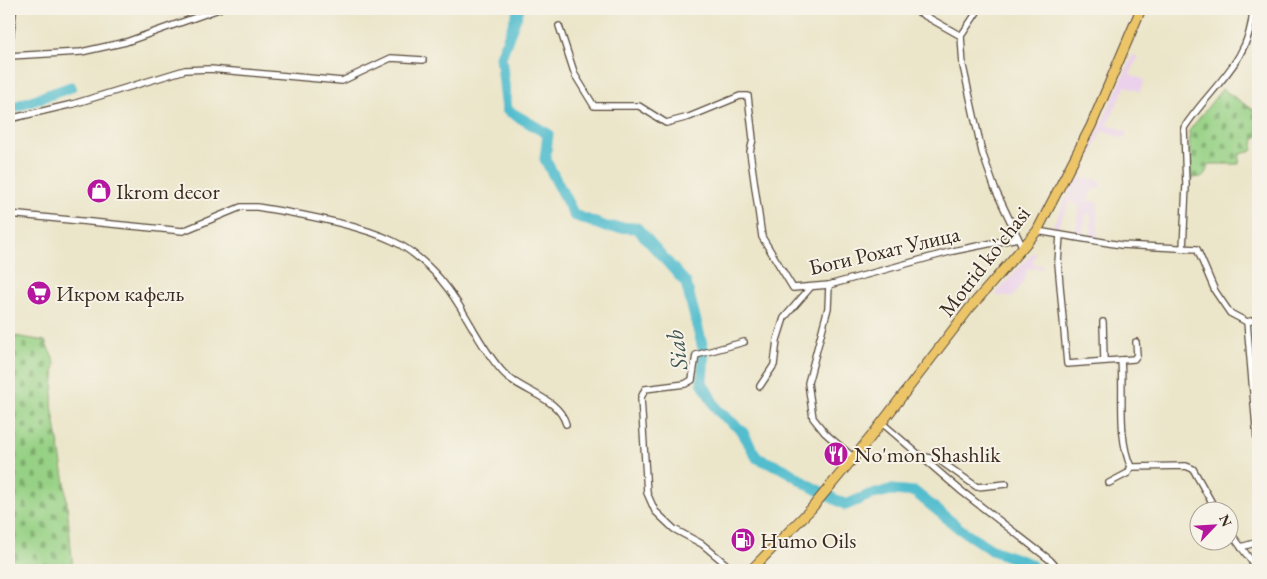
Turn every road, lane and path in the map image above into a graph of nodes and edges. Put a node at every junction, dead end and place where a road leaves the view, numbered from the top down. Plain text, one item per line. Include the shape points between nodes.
1 (12, 9) edge
2 (219, 9) edge
3 (913, 9) edge
4 (978, 9) edge
5 (1142, 9) edge
6 (1253, 9) edge
7 (1255, 24) edge
8 (559, 26) dead end
9 (9, 36) edge
10 (961, 36) junction
11 (9, 56) edge
12 (423, 60) dead end
13 (9, 119) edge
14 (9, 214) edge
15 (1037, 231) junction
16 (1060, 235) junction
17 (1018, 238) junction
18 (1023, 248) junction
19 (1182, 249) junction
20 (830, 285) junction
21 (810, 288) junction
22 (1258, 319) edge
23 (1104, 322) dead end
24 (1247, 322) junction
25 (744, 342) dead end
26 (1136, 342) dead end
27 (1122, 360) junction
28 (1104, 361) junction
29 (760, 386) dead end
30 (882, 423) junction
31 (566, 424) dead end
32 (1258, 451) edge
33 (919, 455) junction
34 (854, 458) junction
35 (1131, 467) junction
36 (1109, 483) dead end
37 (1006, 484) dead end
38 (1211, 502) edge
39 (1258, 542) edge
40 (1241, 547) joint
41 (733, 570) edge
42 (751, 570) edge
43 (1059, 570) edge
44 (1258, 570) edge

1 - 9 main road
2 - 11 street via 126,42 81,52
3 - 10 street
4 - 10 street
5 - 15 main road, Motrid ko'chasi via 1091,126
6 - 7 street
7 - 19 street via 1235,65 1184,128 1186,185
8 - 21 street, Боги Рохат Улица via 575,75 594,106 639,106 666,123 740,96 748,96 753,139 750,152 762,237 792,288
10 - 17 street via 963,66 982,152
12 - 13 street via 391,58 342,81 185,70 73,104
14 - 31 street via 183,232 241,207 257,206 377,234 406,248 429,268 444,284 502,372 558,408
15 - 16 street
15 - 18 main road, Motrid ko'chasi
16 - 19 street via 1121,245
16 - 28 street via 1058,263 1067,364
17 - 18 street
17 - 20 street, Боги Рохат Улица via 953,251
18 - 30 main road, Motrid ko'chasi via 969,309
19 - 24 street via 1197,249 1215,291 1230,313
20 - 21 street, Боги Рохат Улица
20 - 34 street via 828,308 808,383 813,418
21 - 29 street via 784,318 774,365
22 - 24 street
23 - 28 street
24 - 32 street
25 - 41 street via 696,355 692,380 685,384 651,387 642,392 647,493 655,510 663,520 702,544
26 - 27 street via 1137,355 1134,359
27 - 28 street
27 - 35 street via 1122,411 1127,459
30 - 33 street
30 - 34 main road, Motrid ko'chasi
33 - 37 street via 938,460 977,487
33 - 43 street
34 - 42 main road, Motrid ko'chasi via 811,510
35 - 36 street via 1128,473
35 - 38 street via 1186,466 1192,469
39 - 40 street
40 - 44 street

